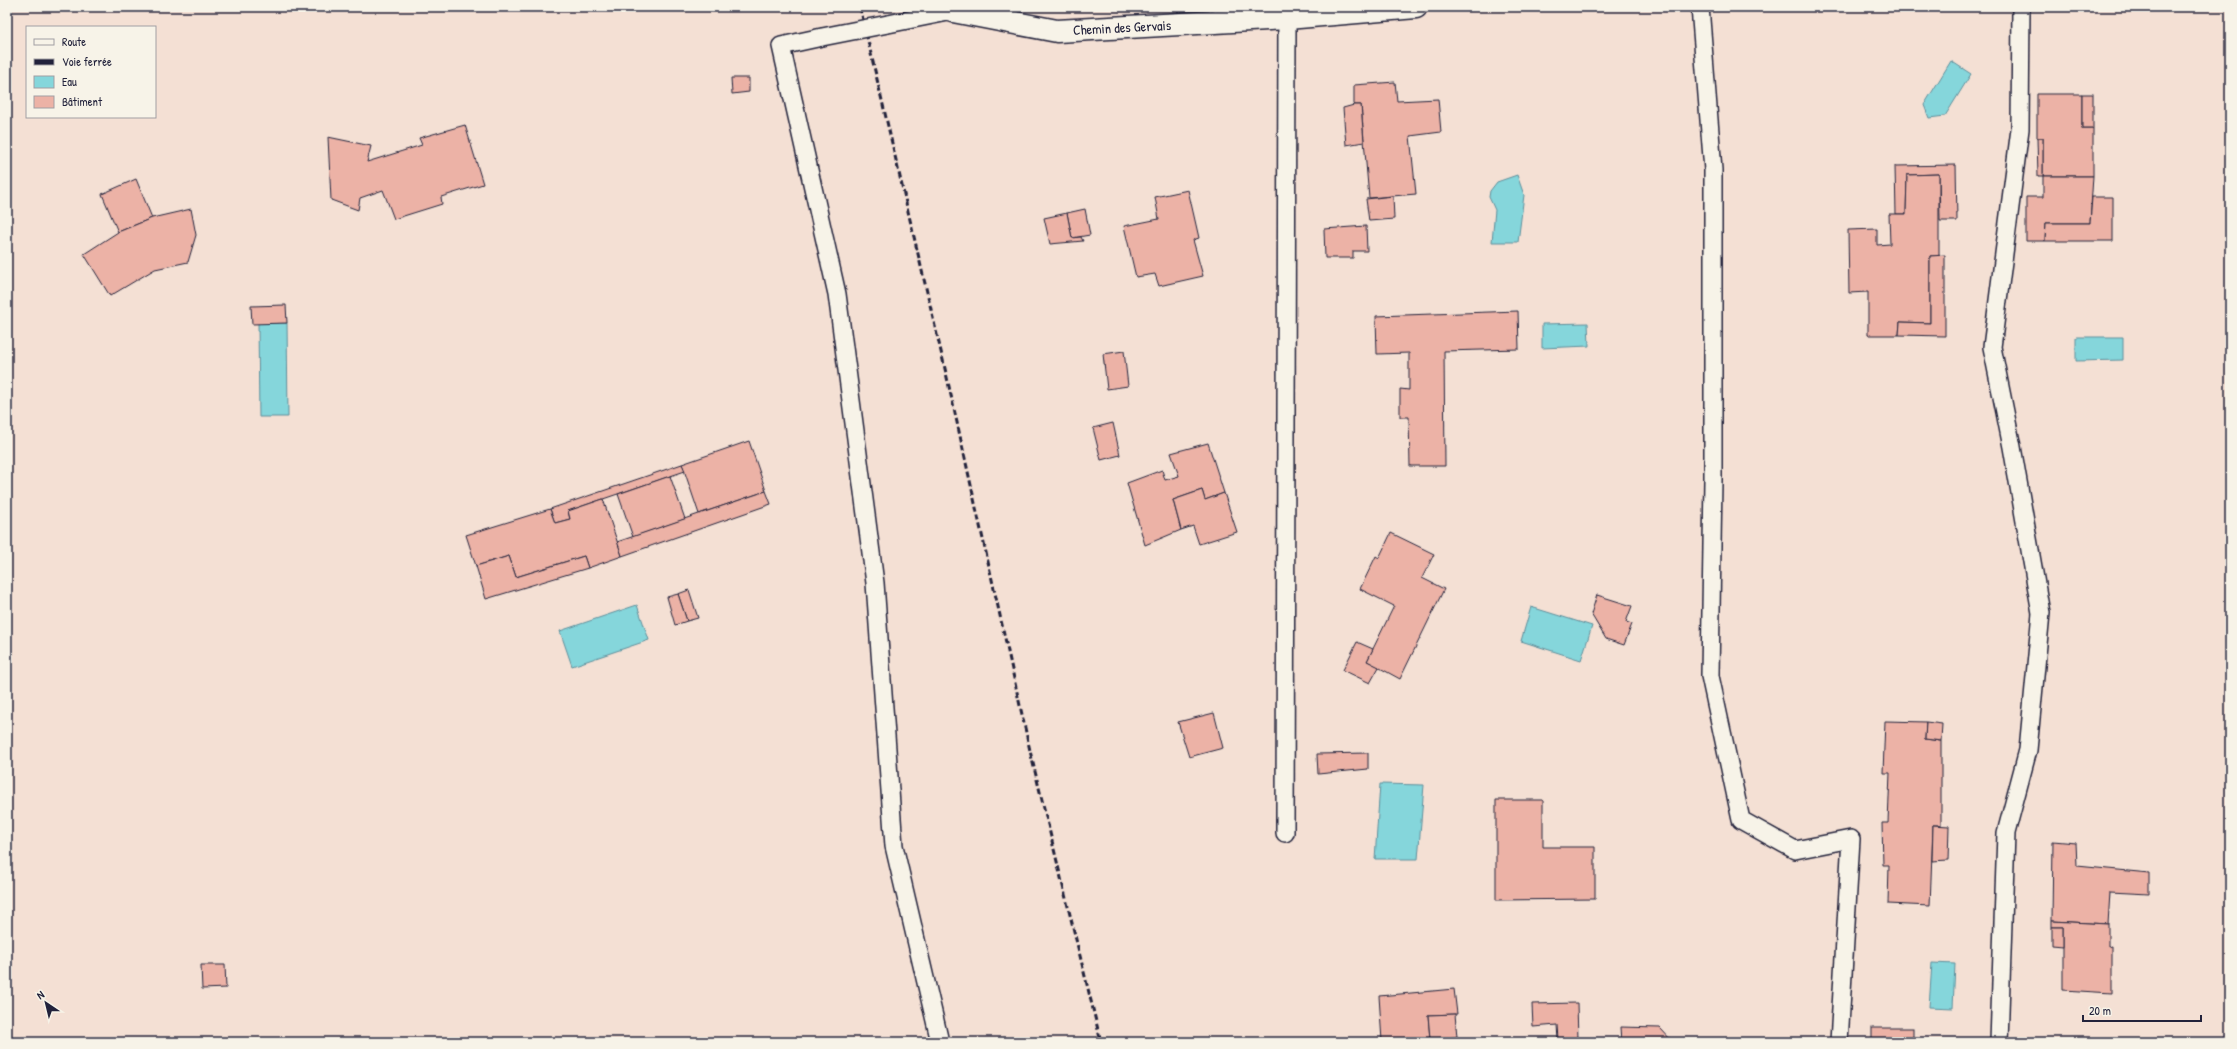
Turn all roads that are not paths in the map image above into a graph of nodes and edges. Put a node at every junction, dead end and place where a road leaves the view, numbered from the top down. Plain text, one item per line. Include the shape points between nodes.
1 (1416, 7) edge
2 (1700, 7) edge
3 (2021, 7) edge
4 (952, 9) edge
5 (1291, 12) edge
6 (1285, 833) dead end
7 (940, 1042) edge
8 (1839, 1042) edge
9 (1999, 1042) edge

1 - 5 street, Chemin des Gervais
2 - 8 lane via 1713,170 1710,676 1741,820 1794,850 1851,839
3 - 9 lane via 2020,129 1992,347 2041,613 2028,750 2006,833
4 - 5 street, Chemin des Gervais via 1057,31
4 - 7 lane, bridge via 781,46 837,294 875,583 894,846
5 - 6 lane

